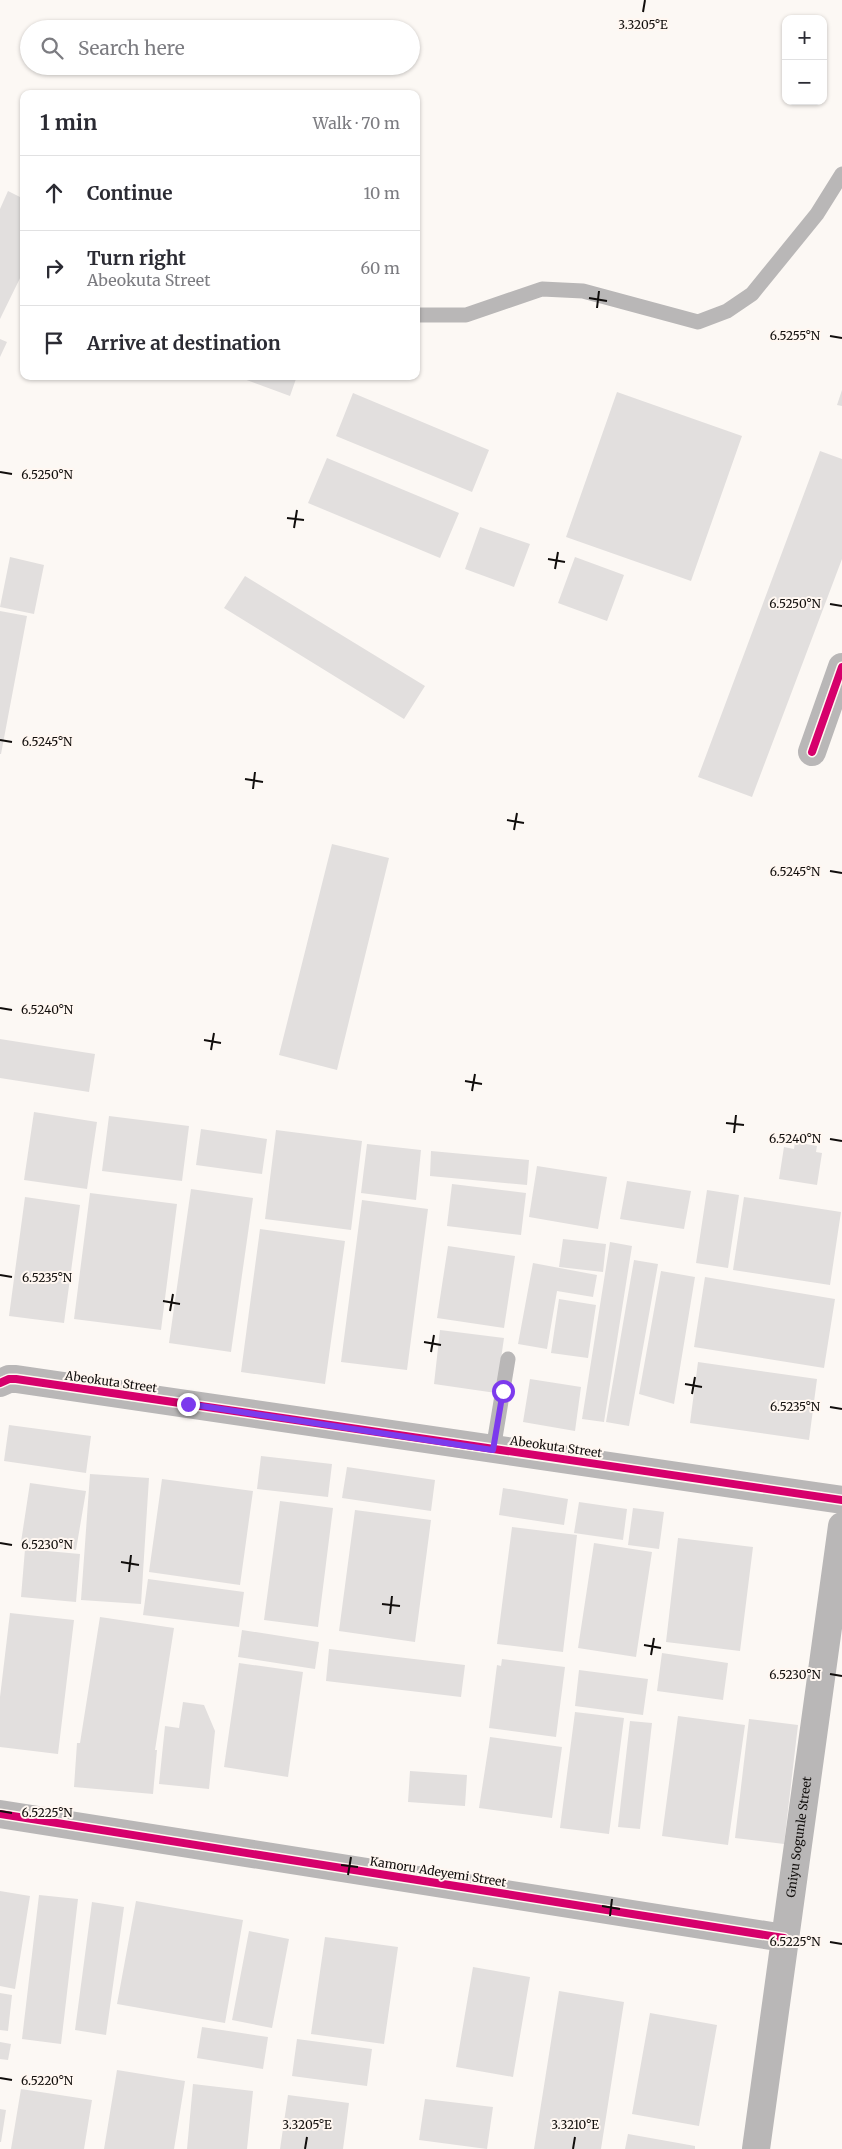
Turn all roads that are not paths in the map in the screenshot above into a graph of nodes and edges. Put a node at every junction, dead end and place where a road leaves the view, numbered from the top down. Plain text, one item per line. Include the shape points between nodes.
1 (842, 174) edge
2 (420, 315) edge
3 (842, 667) edge
4 (812, 752) dead end
5 (508, 1358) dead end
6 (0, 1383) edge
7 (493, 1450) junction
8 (842, 1500) edge
9 (842, 1526) edge
10 (0, 1814) edge
11 (784, 1938) junction
12 (756, 2149) edge

1 - 2 lane via 818,214 752,294 727,311 698,322 583,291 542,289 466,315
3 - 4 street
5 - 7 lane
6 - 7 street, Abeokuta Street via 16,1379
7 - 8 street, Abeokuta Street
9 - 11 street, Gniyu Sogunle Street
10 - 11 street, Kamoru Adeyemi Street
11 - 12 street, Gniyu Sogunle Street

